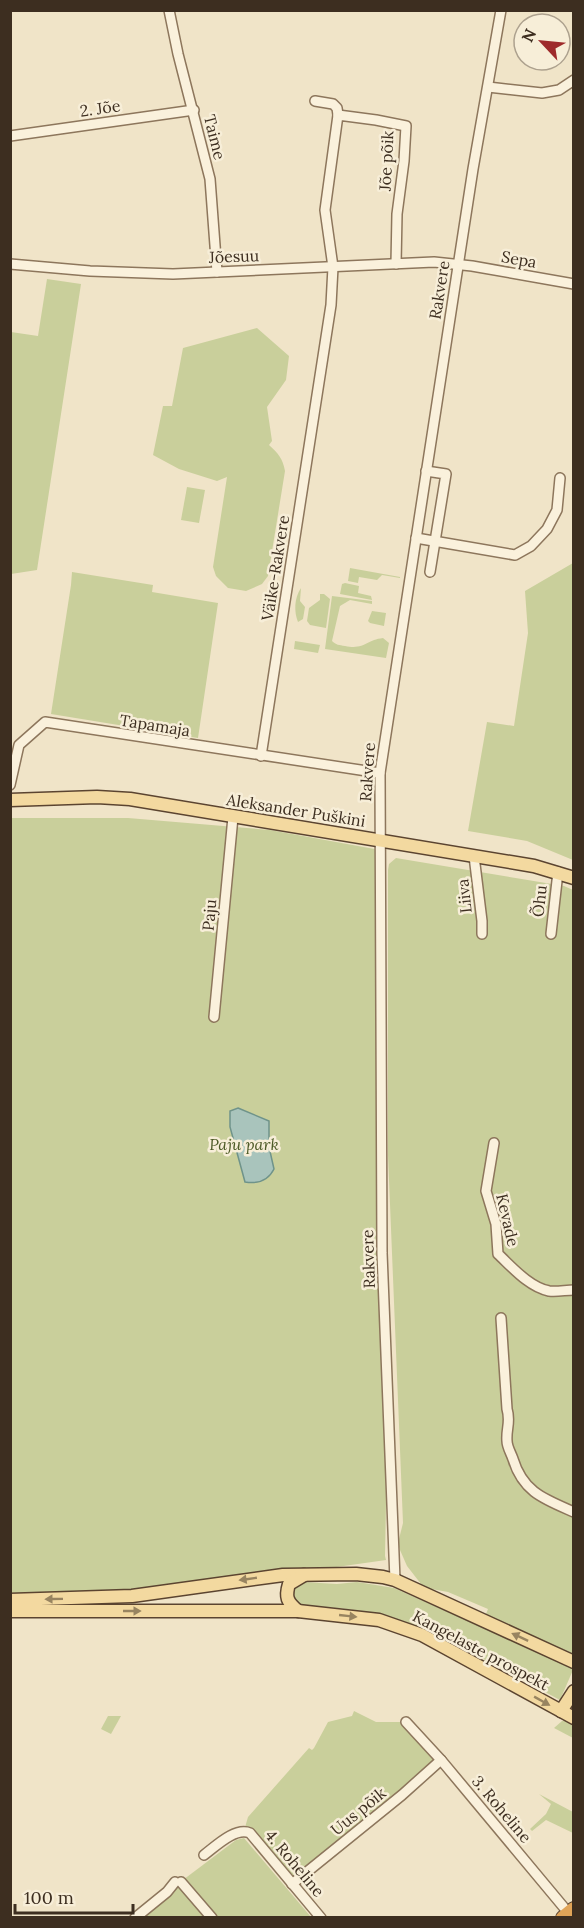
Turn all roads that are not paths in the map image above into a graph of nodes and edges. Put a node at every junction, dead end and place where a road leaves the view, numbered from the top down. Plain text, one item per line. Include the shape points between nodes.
1 (169, 10) edge
2 (501, 10) edge
3 (573, 80) edge
4 (488, 87) junction
5 (315, 101) dead end
6 (194, 111) junction
7 (338, 115) junction
8 (10, 136) edge
9 (10, 264) edge
10 (396, 264) junction
11 (459, 265) junction
12 (333, 267) junction
13 (217, 272) junction
14 (573, 284) edge
15 (426, 471) junction
16 (561, 478) dead end
17 (416, 538) junction
18 (435, 541) junction
19 (430, 572) dead end
20 (261, 756) junction
21 (380, 773) junction
22 (10, 785) edge
23 (10, 800) edge
24 (233, 817) junction
25 (379, 841) junction
26 (474, 856) junction
27 (558, 872) junction
28 (573, 878) edge
29 (482, 934) dead end
30 (551, 934) dead end
31 (214, 1017) dead end
32 (495, 1143) dead end
33 (573, 1290) edge
34 (501, 1318) dead end
35 (573, 1512) edge
36 (306, 1574) junction
37 (396, 1580) junction
38 (10, 1600) edge
39 (10, 1611) edge
40 (298, 1611) junction
41 (573, 1662) edge
42 (573, 1691) edge
43 (561, 1711) junction
44 (573, 1718) edge
45 (406, 1722) dead end
46 (441, 1760) junction
47 (204, 1855) dead end
48 (292, 1884) junction
49 (569, 1914) edge
50 (318, 1916) edge
51 (135, 1917) edge
52 (212, 1917) edge

1 - 6 street, Taime
2 - 4 street, Rakvere
3 - 4 street via 559,90 542,93
4 - 11 street, Rakvere
5 - 7 street, Jõe põik via 333,104
6 - 8 street, 2. Jõe
6 - 13 street, Taime via 210,179
7 - 10 street, Jõe põik via 406,126
7 - 12 street via 325,210
9 - 13 street, Jõesuu via 138,273
10 - 11 street, Jõesuu
10 - 12 street, Jõesuu
11 - 14 street, Sepa
11 - 15 street, Rakvere
12 - 13 street, Jõesuu
12 - 20 street, Väike-Rakvere via 331,305
15 - 17 street, Rakvere
15 - 18 street via 446,474
16 - 18 street via 557,510 547,529 531,546 515,555
17 - 18 street
17 - 21 street, Rakvere
18 - 19 street
20 - 21 street
20 - 22 street, Tapamaja via 45,722 19,745
21 - 25 street, Rakvere
23 - 24 main road, Aleksander Puškini via 130,799
24 - 25 main road, Aleksander Puškini
24 - 31 street, Paju
25 - 26 main road, Aleksander Puškini
25 - 37 street, Rakvere via 382,1253
26 - 27 main road, Aleksander Puškini
26 - 29 street, Liiva
27 - 28 main road, Aleksander Puškini
27 - 30 street, Õhu
32 - 33 street, Kevade via 486,1191 496,1224 498,1254 517,1273 548,1291
34 - 35 street via 510,1418 507,1442 517,1472 531,1491
36 - 37 main road, Kangelaste prospekt via 356,1574
36 -> 38 main road, Kangelaste prospekt via 132,1596
36 - 40 main road via 289,1584 286,1594 288,1603
41 -> 37 main road, Kangelaste prospekt
39 -> 40 main road, Kangelaste prospekt
40 -> 43 main road, Kangelaste prospekt via 398,1625
42 - 43 main road
43 - 44 main road, Kangelaste prospekt
45 - 46 street, 3. Roheline
46 - 48 street, Uus põik
46 - 49 street, 3. Roheline
47 - 48 street, 4. Roheline via 236,1832 244,1831 250,1833
48 - 50 street, 4. Roheline
51 - 52 street via 178,1882

